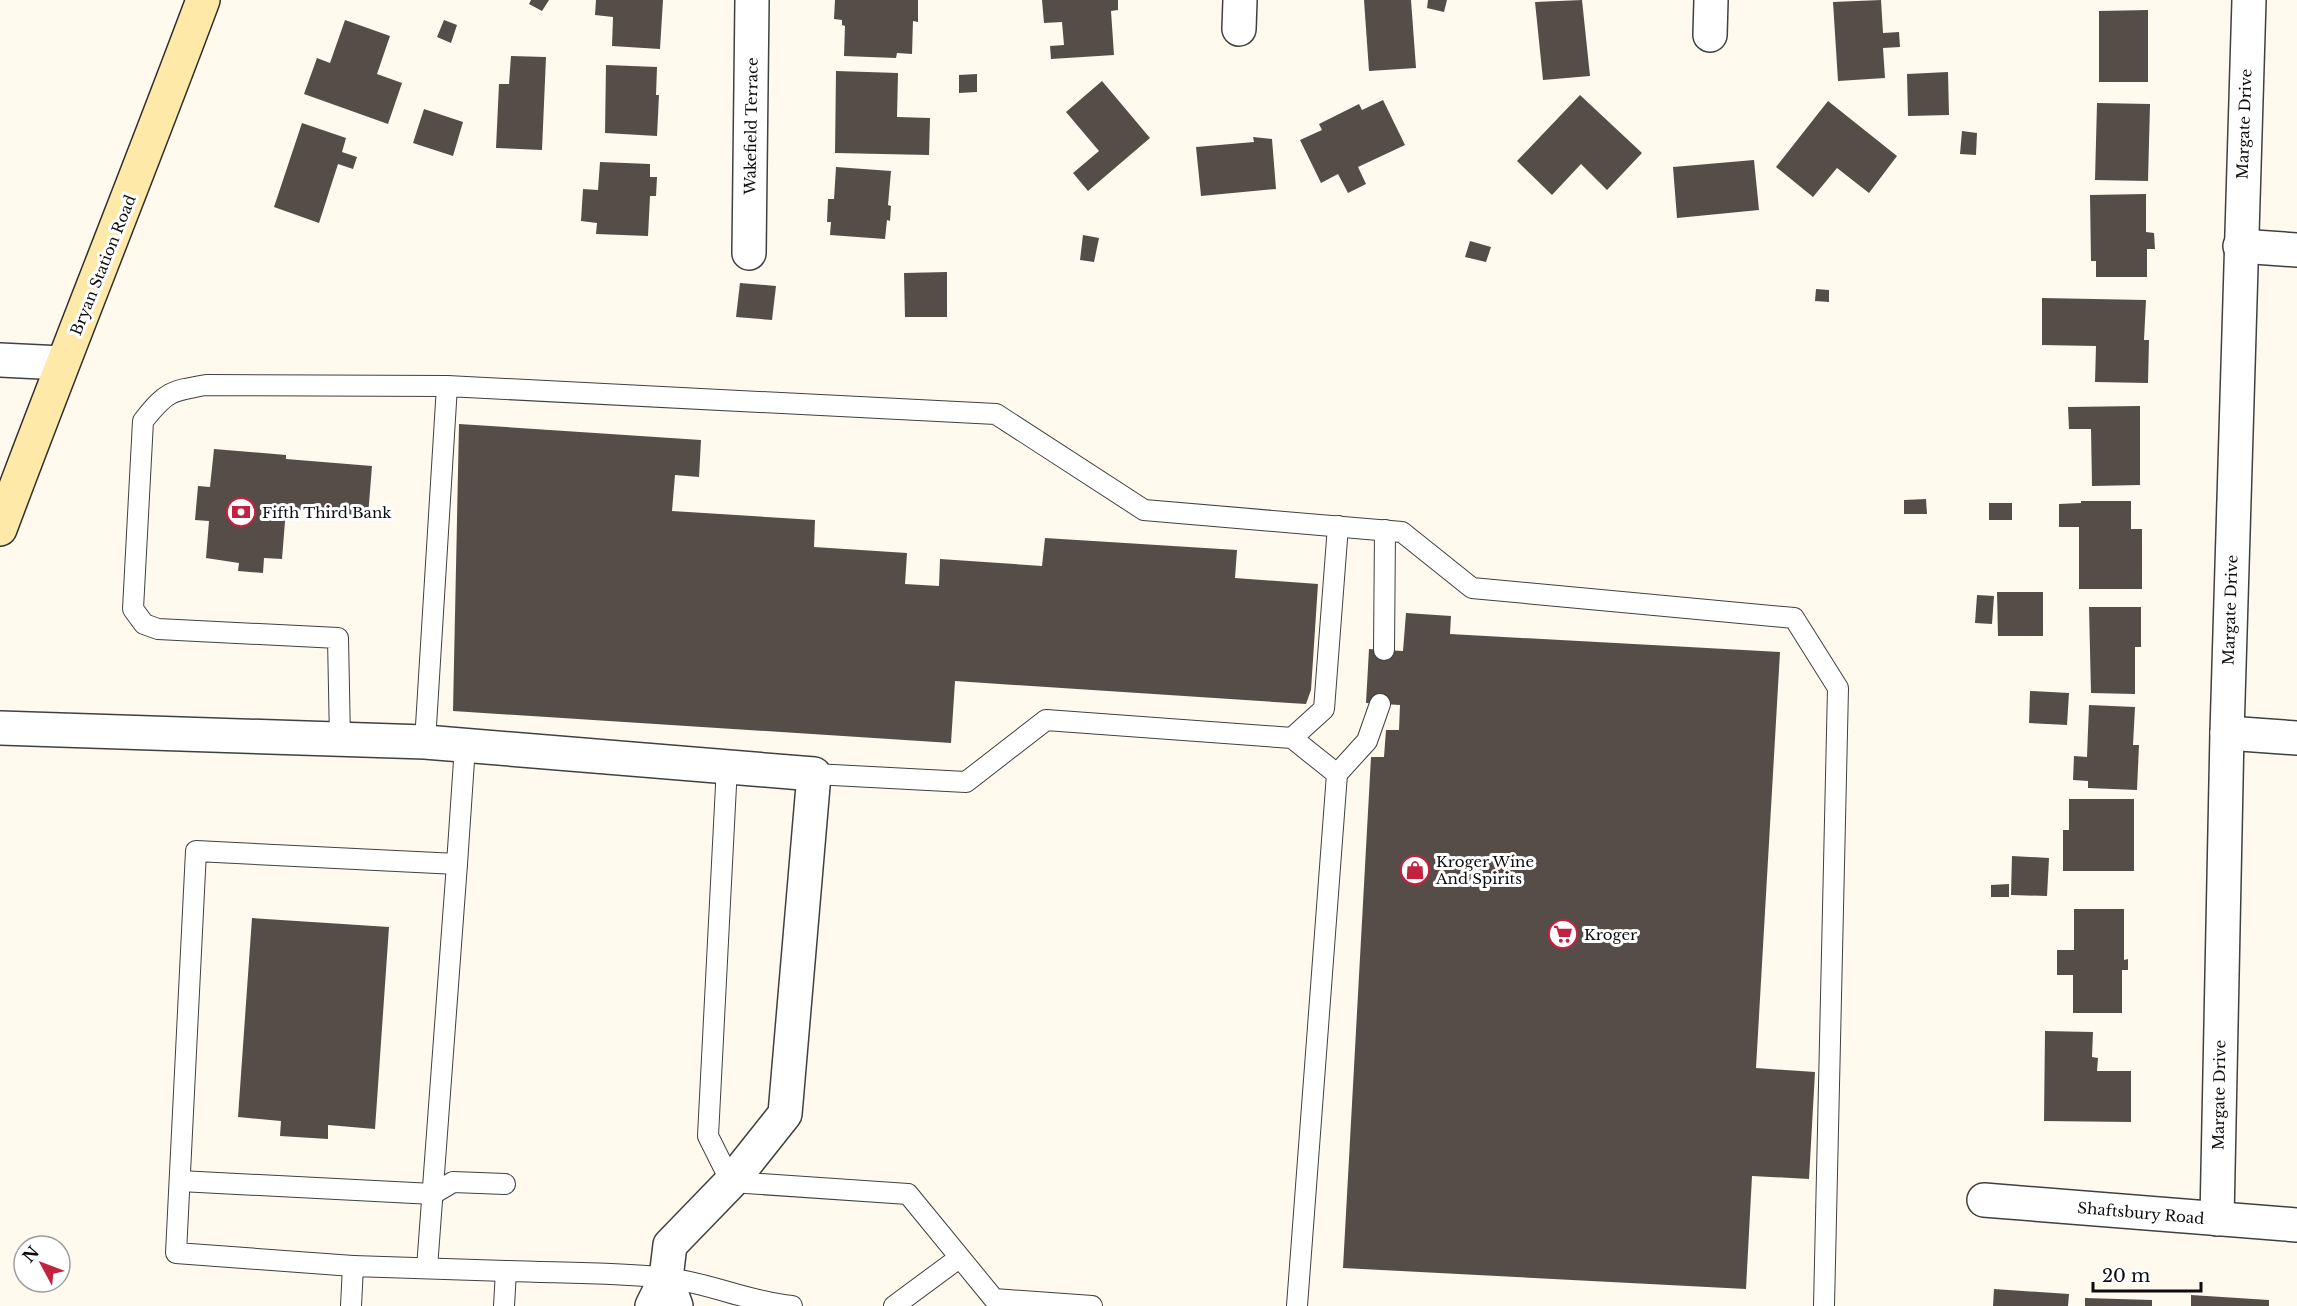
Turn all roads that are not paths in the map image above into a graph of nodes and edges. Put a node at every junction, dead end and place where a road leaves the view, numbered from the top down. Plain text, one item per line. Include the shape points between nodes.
1 (203, 0) edge
2 (752, 0) edge
3 (1711, 0) edge
4 (2248, 0) edge
5 (1710, 35) dead end
6 (2241, 246) junction
7 (2297, 250) edge
8 (749, 253) dead end
9 (0, 360) edge
10 (62, 363) junction
11 (447, 386) junction
12 (1338, 526) junction
13 (0, 529) edge
14 (1385, 530) junction
15 (1384, 650) dead end
16 (1380, 704) dead end
17 (0, 728) edge
18 (2227, 733) junction
19 (1292, 738) junction
20 (2297, 738) edge
21 (340, 739) junction
22 (425, 742) junction
23 (465, 746) junction
24 (727, 766) junction
25 (814, 774) junction
26 (1337, 774) junction
27 (457, 864) junction
28 (180, 1181) junction
29 (731, 1182) junction
30 (505, 1184) dead end
31 (432, 1194) junction
32 (1984, 1200) dead end
33 (2217, 1219) junction
34 (2297, 1225) edge
35 (959, 1258) junction
36 (353, 1266) junction
37 (427, 1268) junction
38 (506, 1271) junction
39 (665, 1297) edge
40 (772, 1305) edge
41 (351, 1306) edge
42 (504, 1306) edge
43 (792, 1306) edge
44 (894, 1306) edge
45 (1092, 1306) edge
46 (1297, 1306) edge
47 (1824, 1306) edge

1 - 10 main road, Bryan Station Road via 119,226
2 - 8 street, Wakefield Terrace
3 - 5 street
4 - 6 street, Margate Drive
6 - 7 street
6 - 18 street, Margate Drive
9 - 10 street
10 - 13 main road, Bryan Station Road
11 - 12 lane via 996,414 1144,510
11 - 21 lane via 206,385 176,390 161,399 143,421 133,609 144,624 158,629 338,638
11 - 22 lane
12 - 14 lane
12 - 19 lane via 1324,709
14 - 15 lane
14 - 47 lane via 1402,532 1472,588 1794,618 1838,688
16 - 26 lane via 1367,741
17 - 21 street
18 - 20 street
18 - 33 street, Margate Drive
19 - 25 lane via 1046,720 966,782
19 - 26 lane
21 - 22 street
22 - 23 street
23 - 24 street
23 - 27 lane
24 - 25 street
24 - 29 lane via 708,1136
25 - 29 street via 785,1114
26 - 46 lane
27 - 28 lane via 196,851
27 - 31 lane
28 - 31 lane
28 - 36 lane via 176,1253
29 - 35 lane via 908,1194
29 - 39 street via 670,1245
30 - 31 lane via 453,1182
31 - 37 lane
32 - 33 street, Shaftsbury Road
33 - 34 street, Shaftsbury Road
35 - 44 lane
35 - 45 lane via 994,1299
36 - 37 lane
36 - 41 lane
37 - 38 lane
38 - 39 lane
38 - 42 lane
39 - 40 lane via 706,1284
40 - 43 lane

